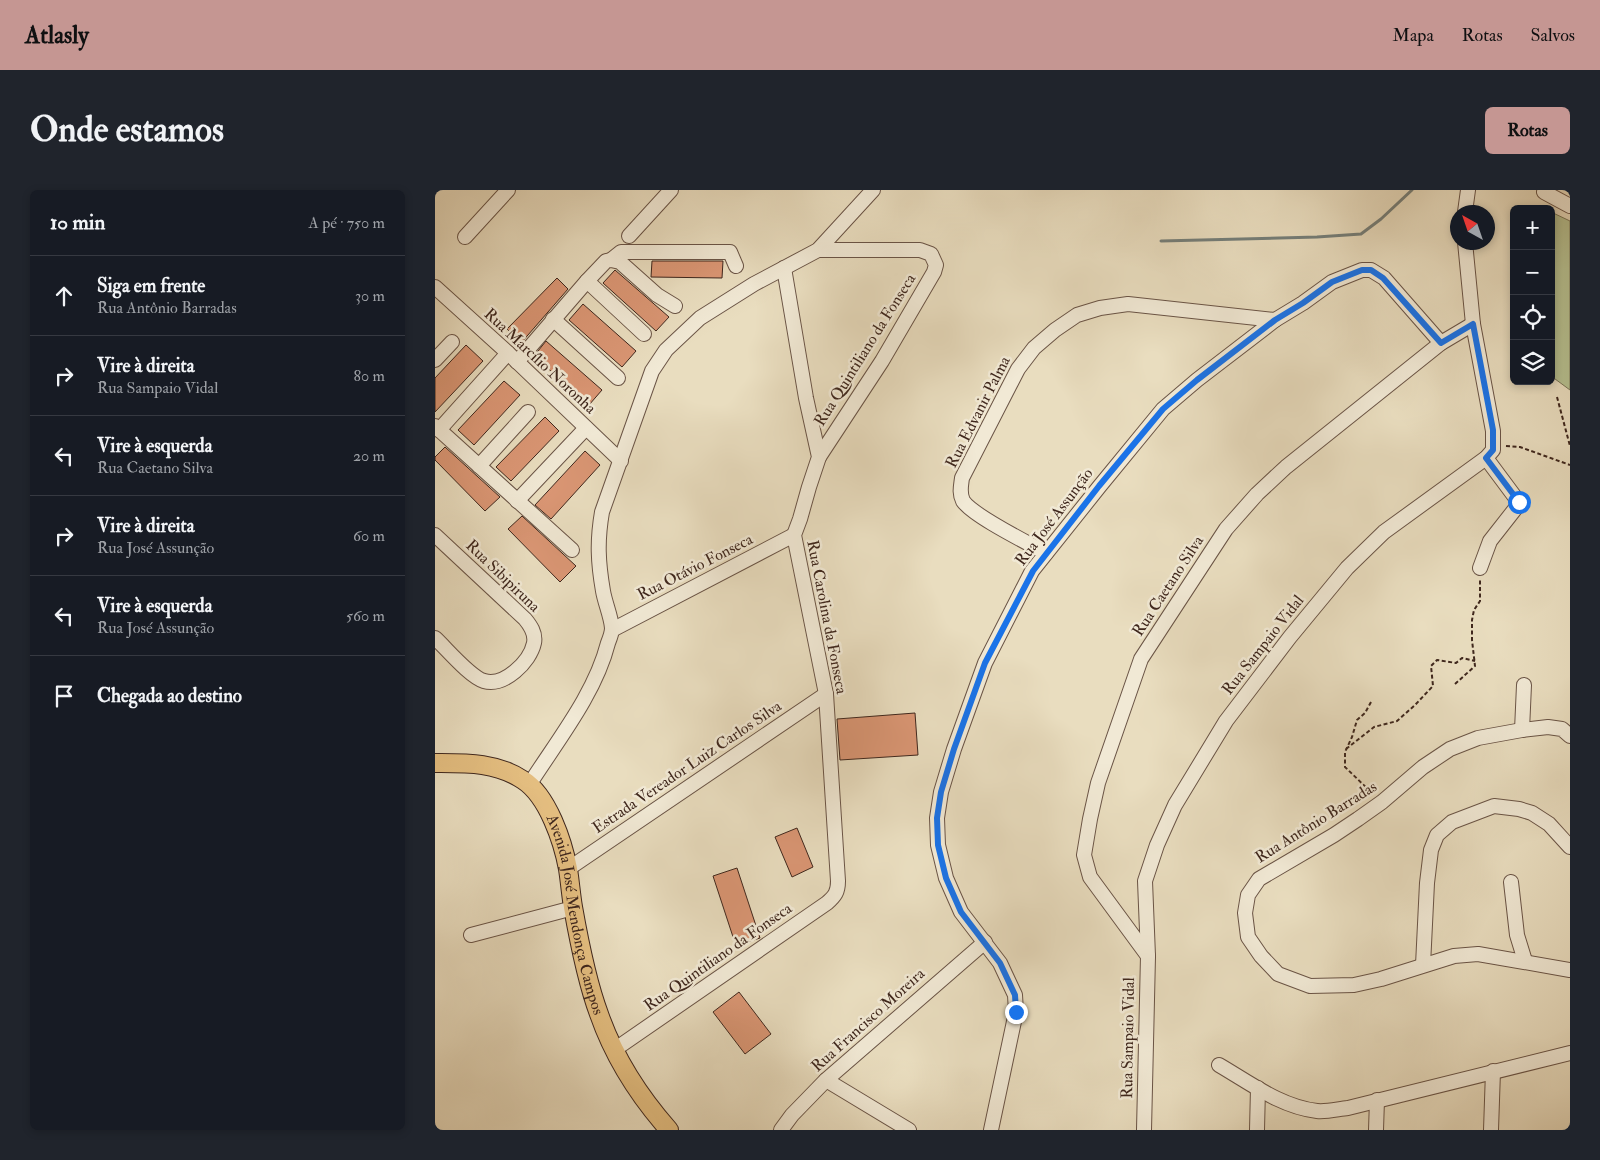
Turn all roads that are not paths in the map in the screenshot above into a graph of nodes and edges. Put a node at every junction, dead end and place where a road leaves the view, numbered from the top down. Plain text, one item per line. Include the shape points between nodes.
1 (508, 190) edge
2 (671, 190) edge
3 (873, 190) edge
4 (1468, 190) edge
5 (1544, 192) dead end
6 (1466, 205) edge
7 (1570, 206) edge
8 (629, 236) dead end
9 (465, 237) dead end
10 (818, 250) junction
11 (1466, 250) edge
12 (611, 260) junction
13 (736, 266) dead end
14 (784, 268) junction
15 (587, 281) junction
16 (437, 294) edge
17 (675, 306) dead end
18 (553, 320) junction
19 (1275, 320) junction
20 (1473, 324) junction
21 (644, 334) dead end
22 (452, 342) dead end
23 (1441, 343) junction
24 (512, 358) junction
25 (435, 360) edge
26 (617, 378) dead end
27 (528, 412) dead end
28 (437, 428) edge
29 (586, 428) junction
30 (819, 457) junction
31 (1486, 458) junction
32 (621, 461) junction
33 (479, 466) junction
34 (517, 501) junction
35 (435, 535) edge
36 (794, 536) junction
37 (572, 550) dead end
38 (1046, 553) junction
39 (1480, 568) road end
40 (612, 630) junction
41 (435, 638) edge
42 (1524, 685) dead end
43 (826, 694) junction
44 (1522, 730) junction
45 (1570, 736) edge
46 (435, 764) edge
47 (529, 785) junction
48 (1570, 847) edge
49 (568, 868) junction
50 (1511, 882) dead end
51 (838, 890) joint
52 (573, 908) junction
53 (471, 935) dead end
54 (985, 942) junction
55 (1148, 956) junction
56 (1525, 961) junction
57 (1423, 965) junction
58 (1570, 970) edge
59 (614, 1050) junction
60 (1570, 1053) edge
61 (1219, 1065) dead end
62 (1493, 1072) junction
63 (826, 1080) junction
64 (1258, 1088) junction
65 (1377, 1100) junction
66 (669, 1130) edge
67 (781, 1130) edge
68 (909, 1130) edge
69 (991, 1130) edge
70 (1144, 1130) edge
71 (1257, 1130) edge
72 (1376, 1130) edge
73 (1491, 1130) edge

1 - 9 street
2 - 8 street
3 - 10 street
4 - 6 street
5 - 7 street
10 - 14 street
10 - 30 street, Rua Quintiliano da Fonseca via 920,250 931,254 936,265 882,361
11 - 20 street
12 - 13 street via 621,252 731,252
12 - 15 street via 606,261
12 - 17 street via 620,262 657,295
14 - 30 street via 805,398
14 - 32 street via 700,318 666,350 652,371
15 - 18 street
15 - 21 street
16 - 24 street, Rua Marcílio Noronha
18 - 24 street
18 - 26 street
19 - 23 street, Rua José Assunção via 1332,282 1362,270 1371,270 1383,278
19 - 38 street, Rua José Assunção via 1163,409
19 - 38 street, Rua Edvanir Palma via 1128,304 1077,315 1034,348 1018,369 962,478 960,492 969,507 980,515
20 - 23 street, Rua Caetano Silva
20 - 31 street, Rua Sampaio Vidal via 1493,430 1493,450
22 - 25 street
23 - 55 street, Rua Caetano Silva via 1257,494 1226,528 1141,659 1098,783 1084,855 1090,877
24 - 28 street
24 - 29 street, Rua Marcílio Noronha
27 - 33 street
28 - 33 street
29 - 32 street, Rua Marcílio Noronha
29 - 34 street
30 - 36 street, Rua Carolina da Fonseca
31 - 39 street via 1519,504 1489,541
31 - 55 street, Rua Sampaio Vidal via 1384,532 1347,568 1226,721 1175,804 1145,881
32 - 40 street via 602,512 598,536 600,568
33 - 34 street
34 - 37 street
35 - 41 street, Rua Sibipiruna via 525,618 534,633 534,643 525,663 516,672 491,682 482,681 474,675
36 - 40 street, Rua Otávio Fonseca
36 - 43 street, Rua Carolina da Fonseca
38 - 54 street, Rua José Assunção via 1033,571 985,663 941,792 937,818 938,845 946,878 961,912
40 - 47 street via 597,675
42 - 44 street
43 - 49 street, Estrada Vereador Luiz Carlos Silva
43 - 51 street, Rua Carolina da Fonseca
44 - 45 street, Rua Antônio Barradas via 1562,728
44 - 57 street, Rua Antônio Barradas via 1478,738 1450,749 1334,835 1259,879 1248,894 1245,913 1248,937 1278,974 1310,986 1354,985
46 - 47 main road, Avenida José Mendonça Campos via 486,765
47 - 49 main road, Avenida José Mendonça Campos via 550,816
48 - 57 street via 1549,824 1519,809 1494,806 1452,822 1437,835 1431,850
49 - 52 main road, Avenida José Mendonça Campos
50 - 56 street via 1517,935
51 - 59 street, Rua Quintiliano da Fonseca via 827,903
52 - 53 street
52 - 59 main road, Avenida José Mendonça Campos via 598,1012
54 - 63 street, Rua Francisco Moreira
54 - 69 street, Rua José Assunção via 1009,980 1015,995 1016,1012
55 - 70 street, Rua Sampaio Vidal
56 - 57 street, Rua Antônio Barradas via 1478,954 1454,956
56 - 58 street, Rua Antônio Barradas
59 - 66 main road, Avenida José Mendonça Campos via 638,1091
60 - 62 street
61 - 64 street
62 - 65 street
62 - 73 street
63 - 67 street, Rua Francisco Moreira
63 - 68 street
64 - 65 street via 1292,1106 1318,1111 1348,1108
64 - 71 street
65 - 72 street

